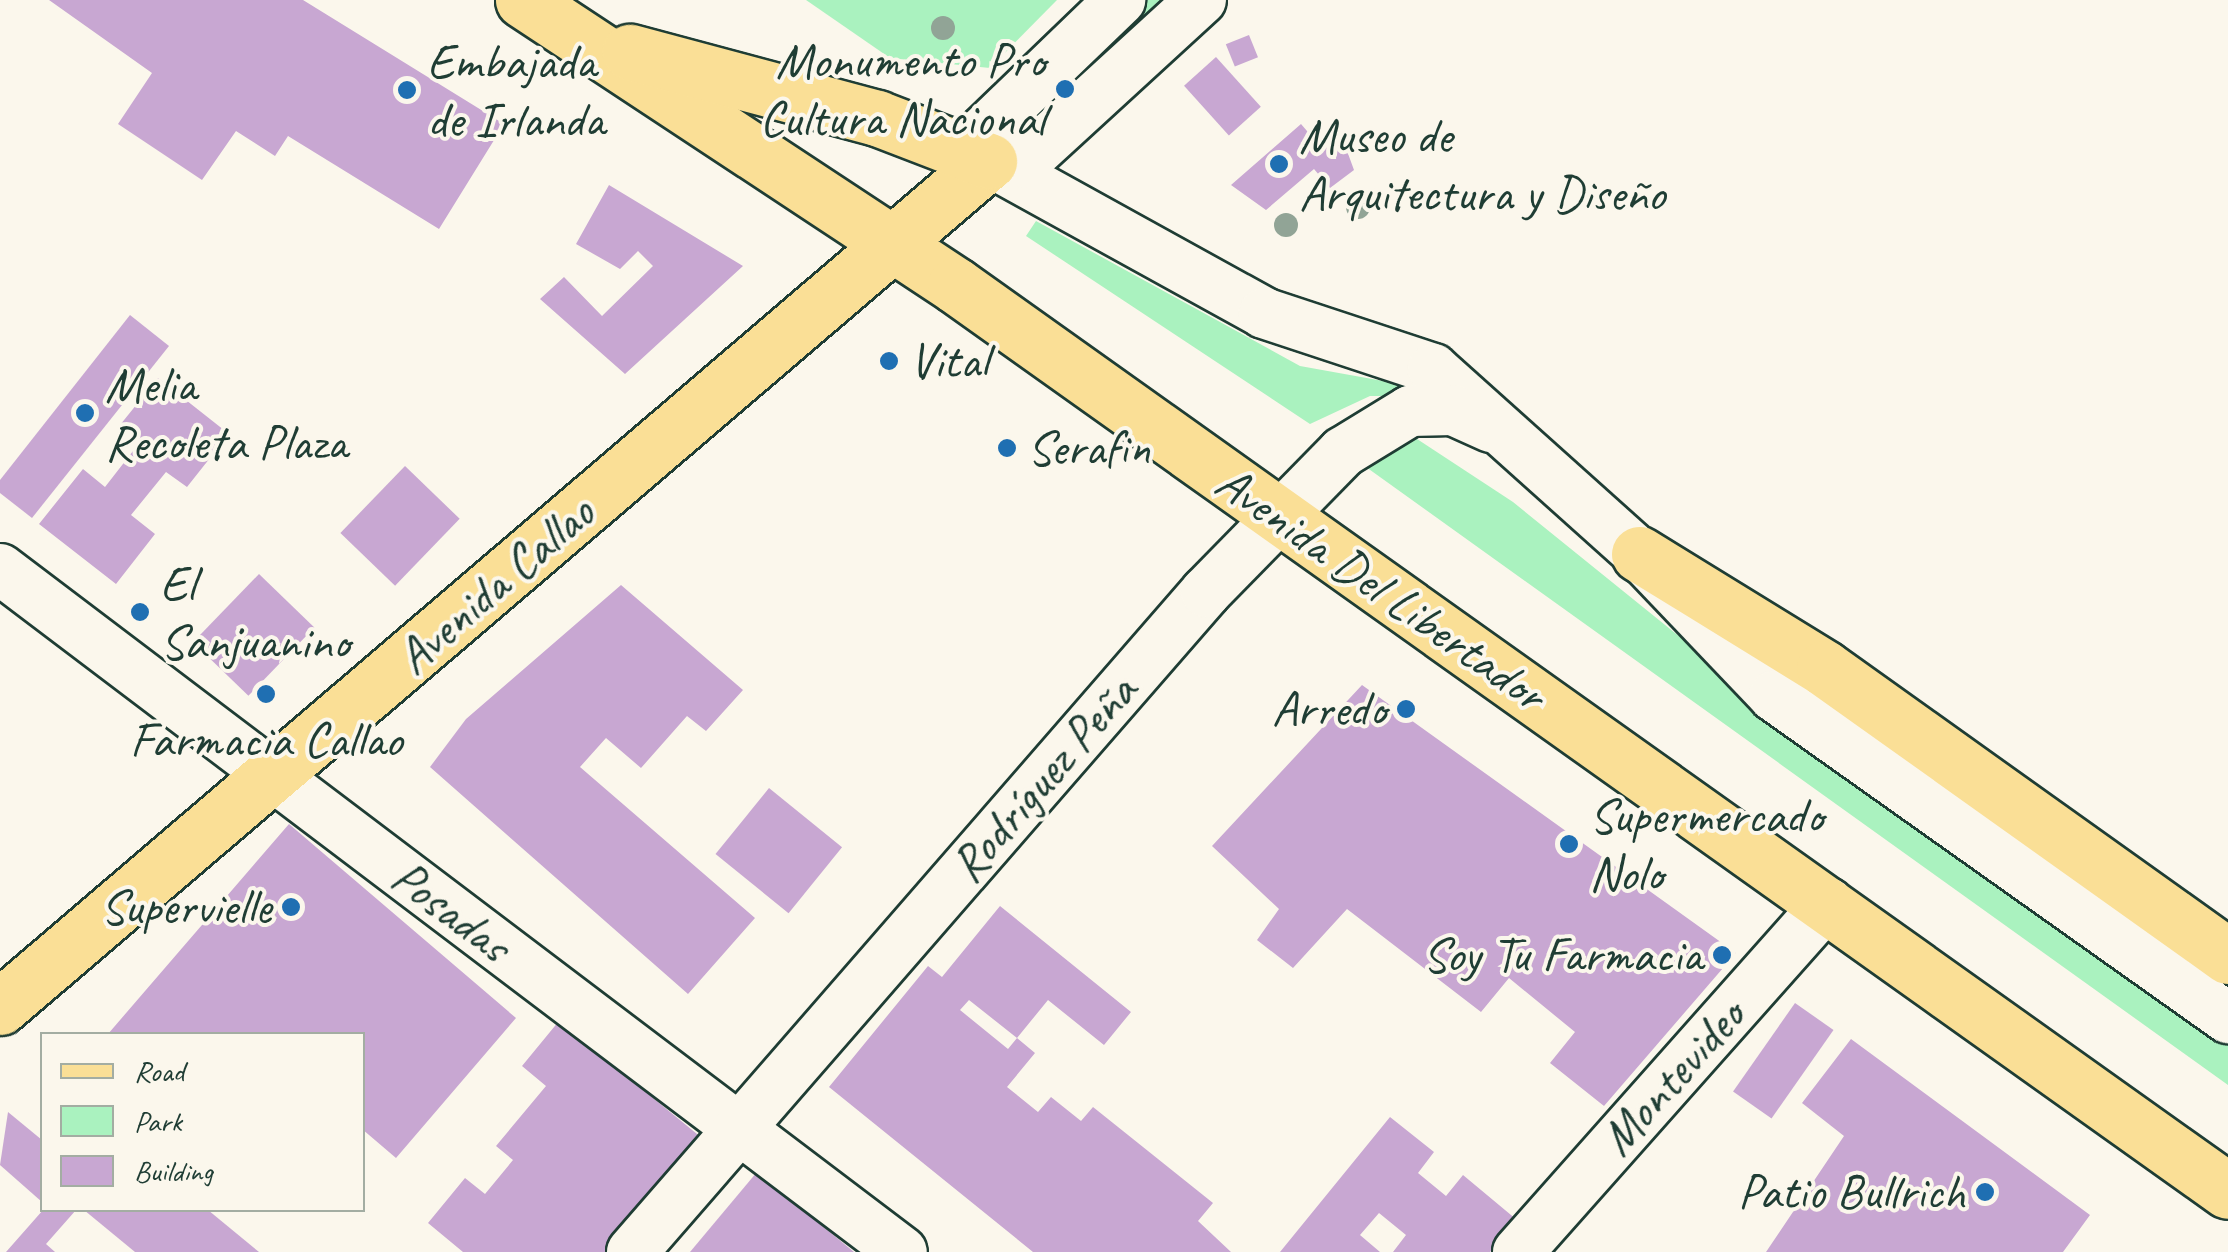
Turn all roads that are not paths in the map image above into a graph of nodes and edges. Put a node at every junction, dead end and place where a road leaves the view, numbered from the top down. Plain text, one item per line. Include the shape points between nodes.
1 (524, 0) edge
2 (1120, 0) edge
3 (1201, 0) edge
4 (587, 41) junction
5 (988, 161) junction
6 (895, 243) junction
7 (1510, 435) junction
8 (1279, 517) junction
9 (1639, 554) junction
10 (0, 569) edge
11 (273, 777) junction
12 (1828, 903) junction
13 (2228, 956) edge
14 (0, 1008) edge
15 (2228, 1018) edge
16 (738, 1127) junction
17 (2228, 1191) edge
18 (632, 1252) edge
19 (902, 1252) edge
20 (1518, 1252) edge

1 - 4 main road, Avenida Del Libertador
2 - 5 street via 982,132
3 - 5 street via 1024,162
4 - 5 main road via 877,118
4 - 6 main road, Avenida Del Libertador
5 - 6 main road, Avenida Callao
5 - 7 street via 1264,313 1420,362
6 - 8 main road, Avenida Del Libertador
6 - 11 main road, Avenida Callao
7 - 8 street, Rodríguez Peña via 1453,410 1387,418
7 - 9 street
8 - 12 main road, Avenida Del Libertador
8 - 16 street, Rodríguez Peña
9 - 13 main road via 1824,668
9 - 15 street via 1774,696
10 - 11 street, Posadas
11 - 14 main road, Avenida Callao
11 - 16 street, Posadas
12 - 17 main road, Avenida Del Libertador
12 - 20 street, Montevideo
16 - 18 street, Rodríguez Peña
16 - 19 street, Posadas

